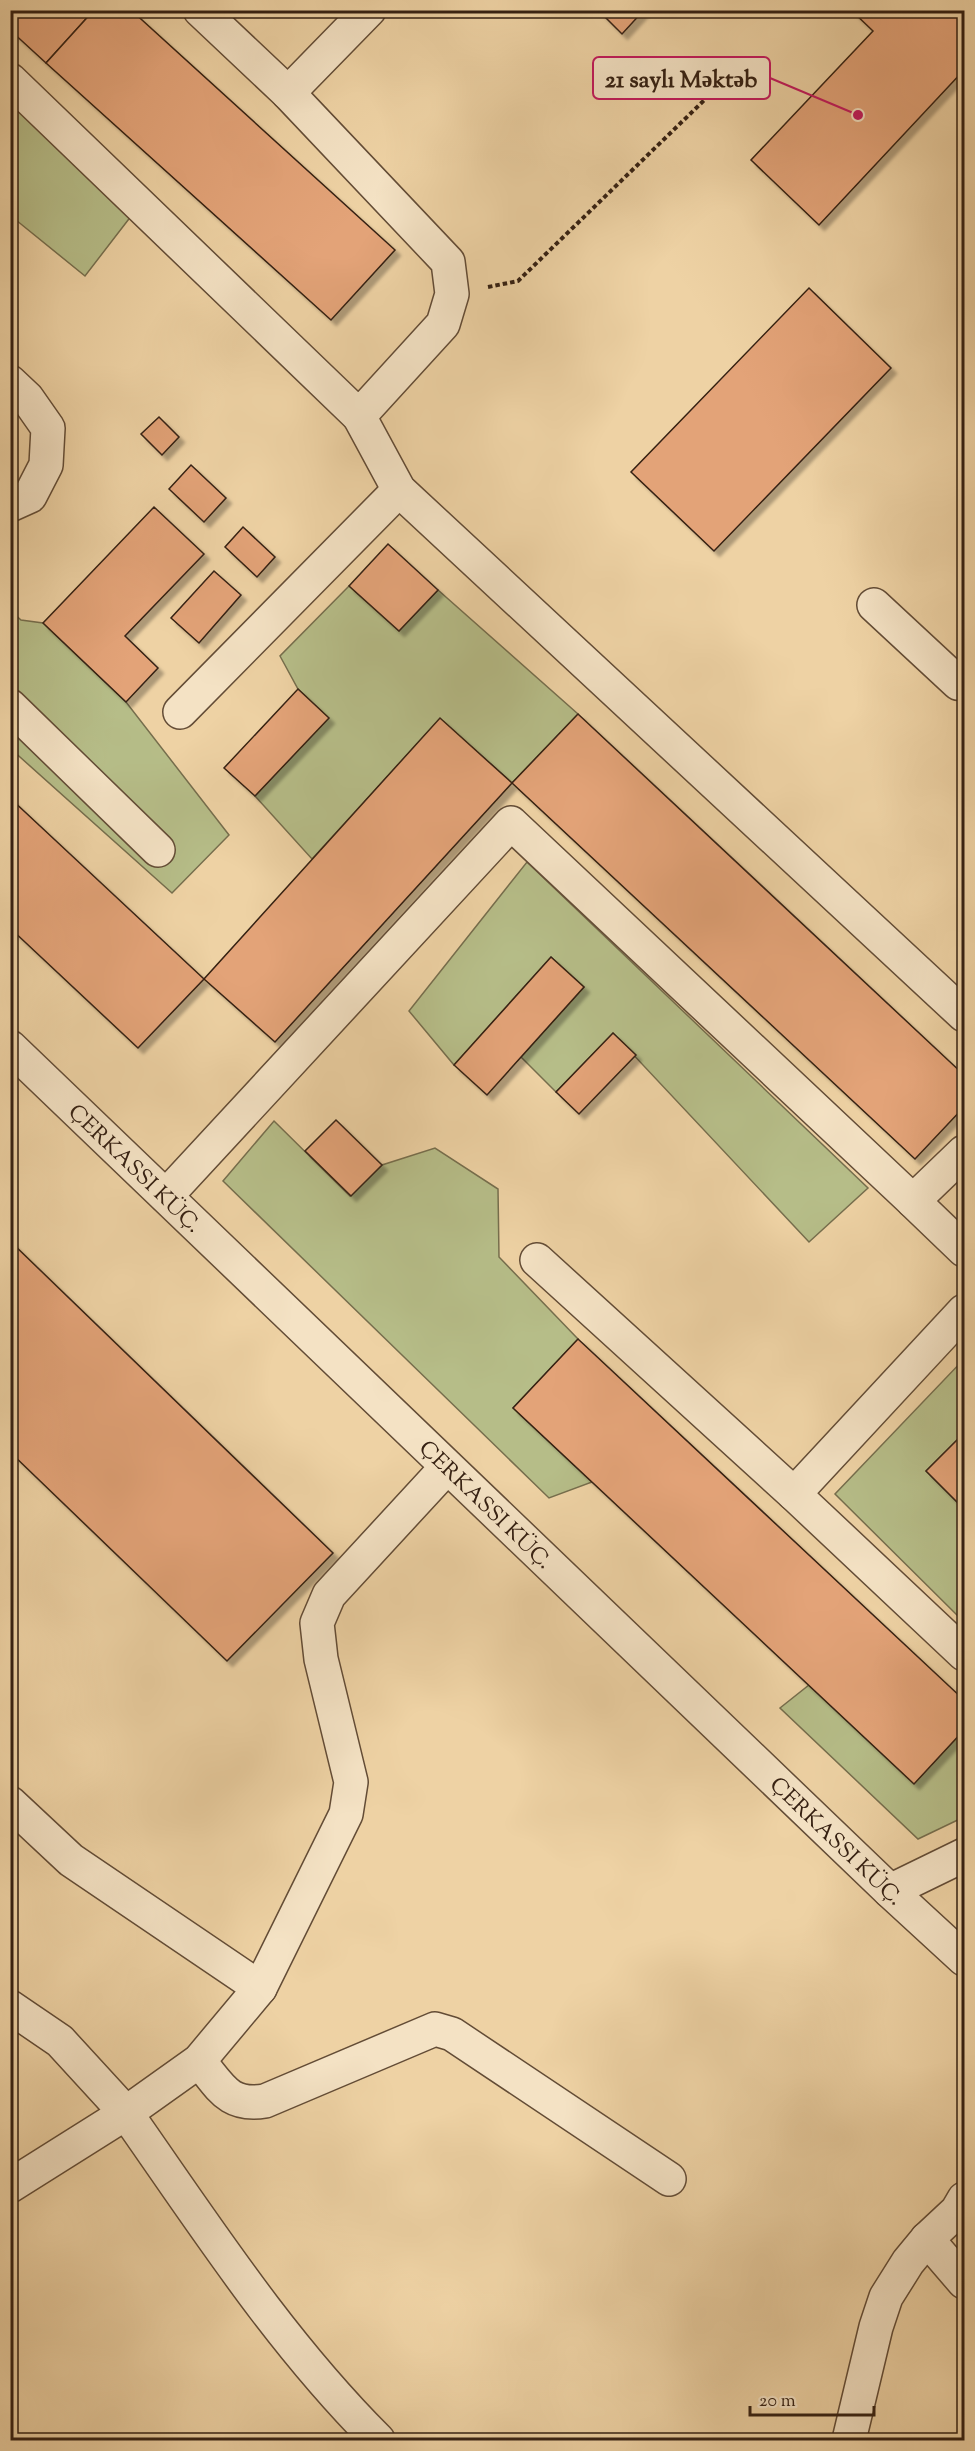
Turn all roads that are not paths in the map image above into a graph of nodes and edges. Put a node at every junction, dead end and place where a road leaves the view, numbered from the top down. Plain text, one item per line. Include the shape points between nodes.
1 (200, 10) edge
2 (369, 10) edge
3 (10, 80) edge
4 (288, 93) junction
5 (10, 382) edge
6 (359, 416) junction
7 (399, 490) junction
8 (10, 505) edge
9 (874, 605) dead end
10 (964, 681) edge
11 (10, 706) edge
12 (180, 712) dead end
13 (158, 850) dead end
14 (964, 1015) edge
15 (10, 1047) edge
16 (964, 1152) edge
17 (166, 1196) junction
18 (913, 1201) junction
19 (964, 1250) edge
20 (537, 1260) dead end
21 (964, 1311) edge
22 (447, 1467) junction
23 (794, 1494) junction
24 (964, 1654) edge
25 (10, 1803) edge
26 (964, 1855) edge
27 (890, 1891) junction
28 (964, 1959) edge
29 (260, 1988) junction
30 (10, 2007) edge
31 (199, 2061) junction
32 (126, 2113) junction
33 (669, 2179) dead end
34 (10, 2186) edge
35 (964, 2199) edge
36 (927, 2239) junction
37 (964, 2282) edge
38 (378, 2440) edge
39 (849, 2440) edge

1 - 4 street
2 - 4 street
3 - 6 street
4 - 6 street via 448,262 452,294 443,324
5 - 8 street via 48,428 46,465 30,496
6 - 7 street
7 - 12 street
7 - 14 street
9 - 10 street via 958,683
11 - 13 street
15 - 17 street
16 - 18 street
17 - 18 street via 511,823
17 - 22 street
18 - 19 street
20 - 23 street
21 - 23 street
22 - 27 street
22 - 29 street via 329,1595 317,1623 321,1659 351,1782 346,1814
23 - 24 street
25 - 29 street via 71,1860
26 - 27 street
27 - 28 street
29 - 31 street
30 - 32 street via 60,2041
31 - 32 street
31 - 33 street via 231,2098 247,2104 265,2101 435,2030 452,2034
32 - 34 street
32 - 38 street via 283,2336 336,2399
35 - 36 street via 957,2211
36 - 37 street
36 - 39 street via 886,2297

